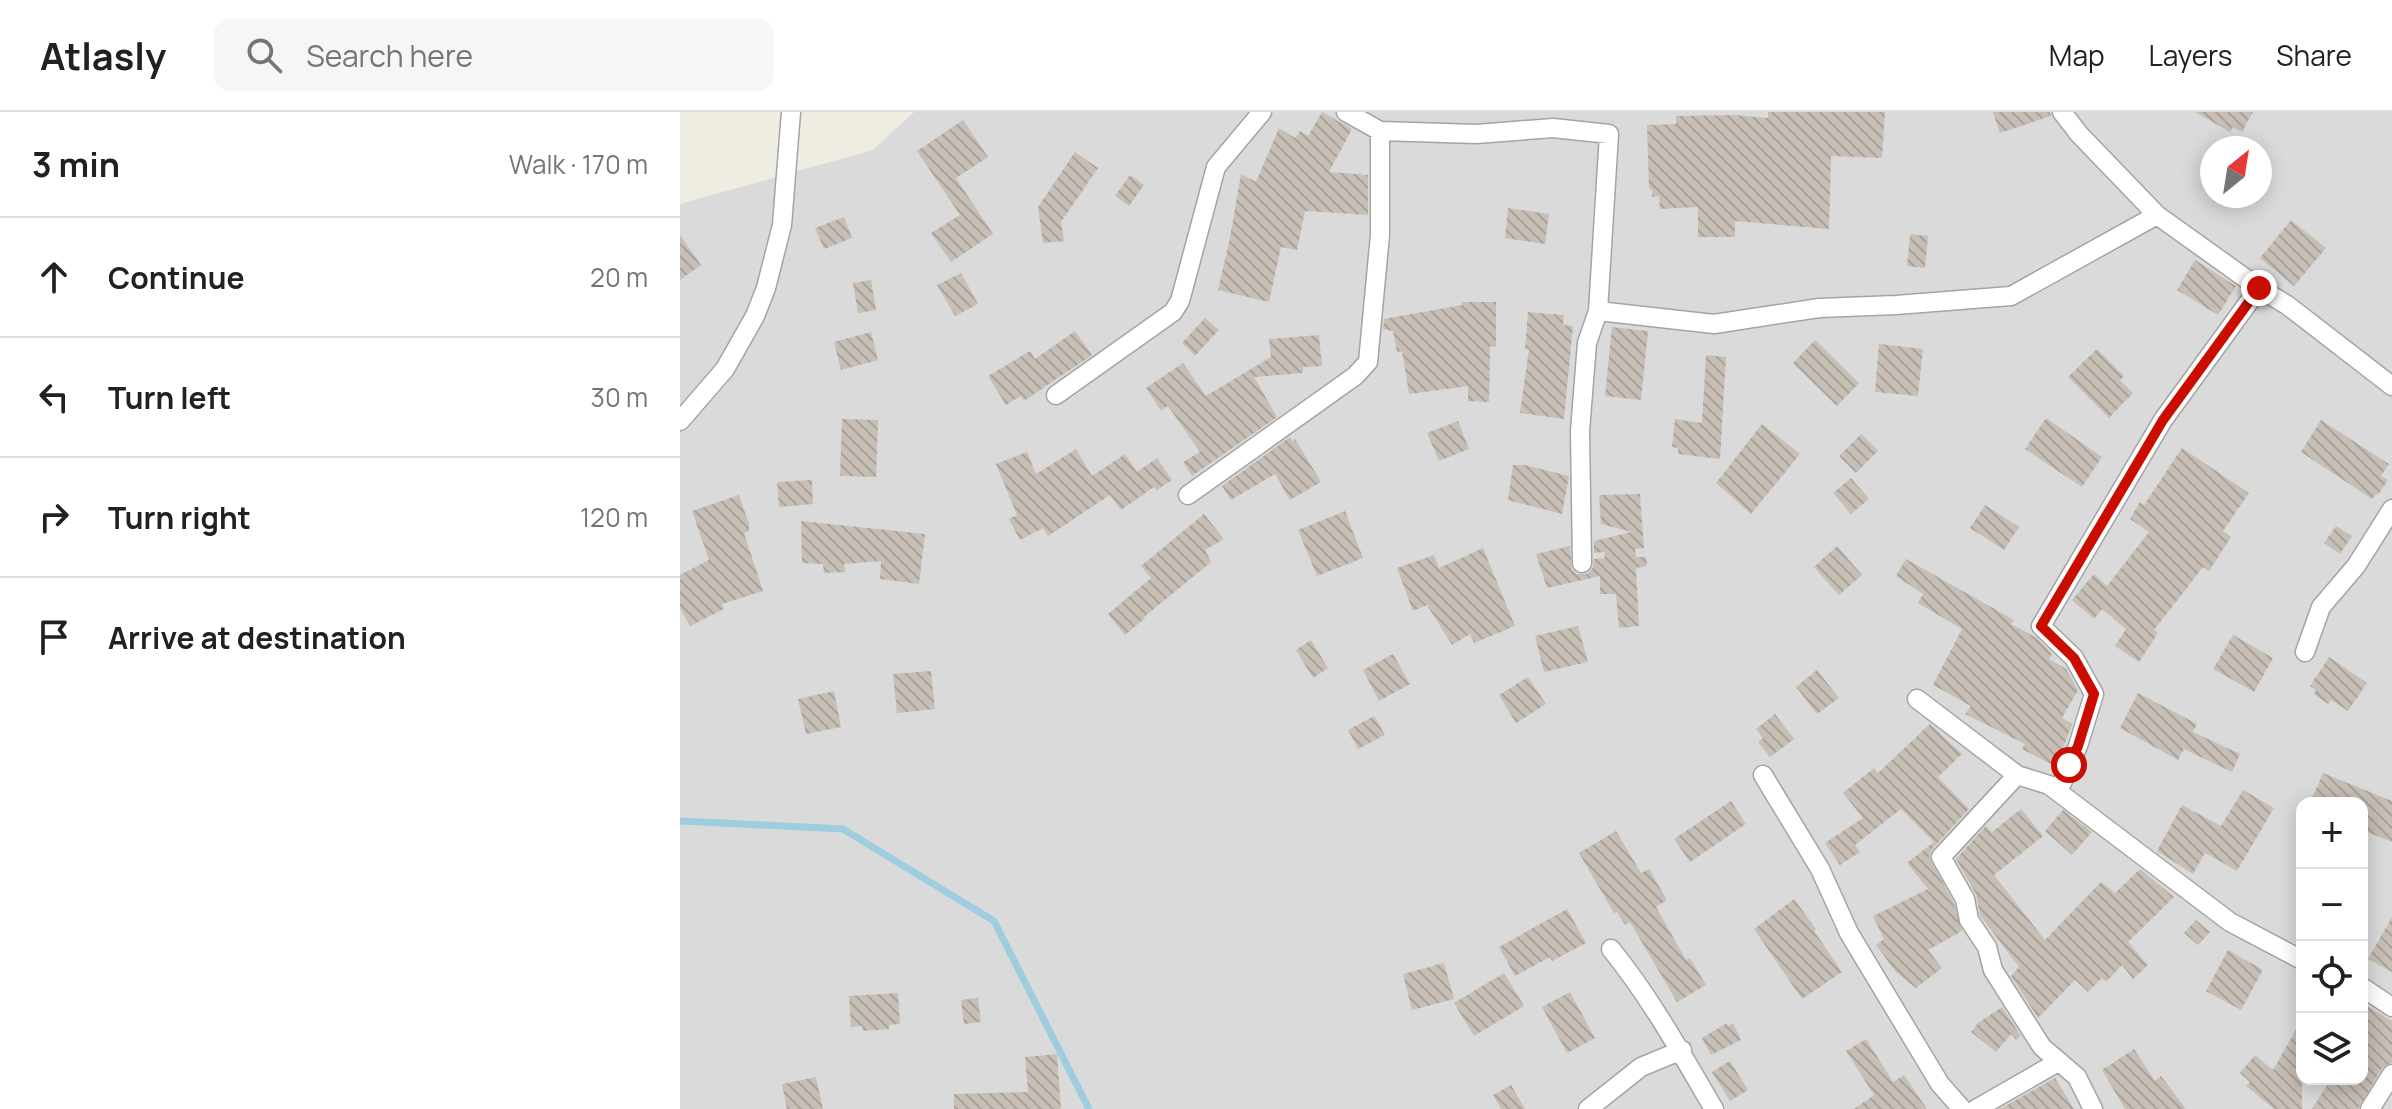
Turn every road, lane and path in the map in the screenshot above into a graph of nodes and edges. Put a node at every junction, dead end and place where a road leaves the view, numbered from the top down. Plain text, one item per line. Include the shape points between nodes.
1 (791, 112) edge
2 (1262, 112) edge
3 (1346, 112) edge
4 (2062, 112) edge
5 (1380, 131) junction
6 (2157, 215) junction
7 (2259, 288) junction
8 (1598, 311) junction
9 (2392, 386) edge
10 (1056, 395) dead end
11 (680, 421) edge
12 (1188, 495) dead end
13 (2392, 509) edge
14 (1582, 563) dead end
15 (2305, 652) dead end
16 (1917, 699) dead end
17 (1763, 775) dead end
18 (2017, 775) junction
19 (2058, 792) junction
20 (1611, 949) dead end
21 (2296, 957) edge
22 (2368, 991) edge
23 (2392, 1007) edge
24 (1682, 1050) junction
25 (2058, 1062) junction
26 (2392, 1074) edge
27 (1588, 1109) edge
28 (1714, 1109) edge
29 (1962, 1109) edge
30 (1976, 1109) edge
31 (2093, 1109) edge
32 (2370, 1109) edge

1 - 11 street via 782,225 766,288 725,369
2 - 10 street via 1216,167 1173,312
3 - 5 street
4 - 6 street
5 - 8 street via 1476,134 1553,128 1609,134
5 - 12 street via 1380,235 1368,362
6 - 7 street
6 - 8 street via 2011,296 1819,308 1714,324
7 - 9 street
7 - 19 street via 2163,420 2041,626 2074,658 2094,694
8 - 14 street via 1587,343 1580,431
13 - 15 street via 2356,566 2321,607
16 - 18 street
17 - 29 street via 1820,869 1849,933 1940,1084
18 - 19 street
18 - 25 street via 1941,857 1965,899 1993,970 2042,1047
19 - 21 street via 2230,922
20 - 24 street
22 - 23 street
24 - 27 street via 1641,1067
24 - 28 street
25 - 30 street
25 - 31 street via 2077,1077
26 - 32 street

